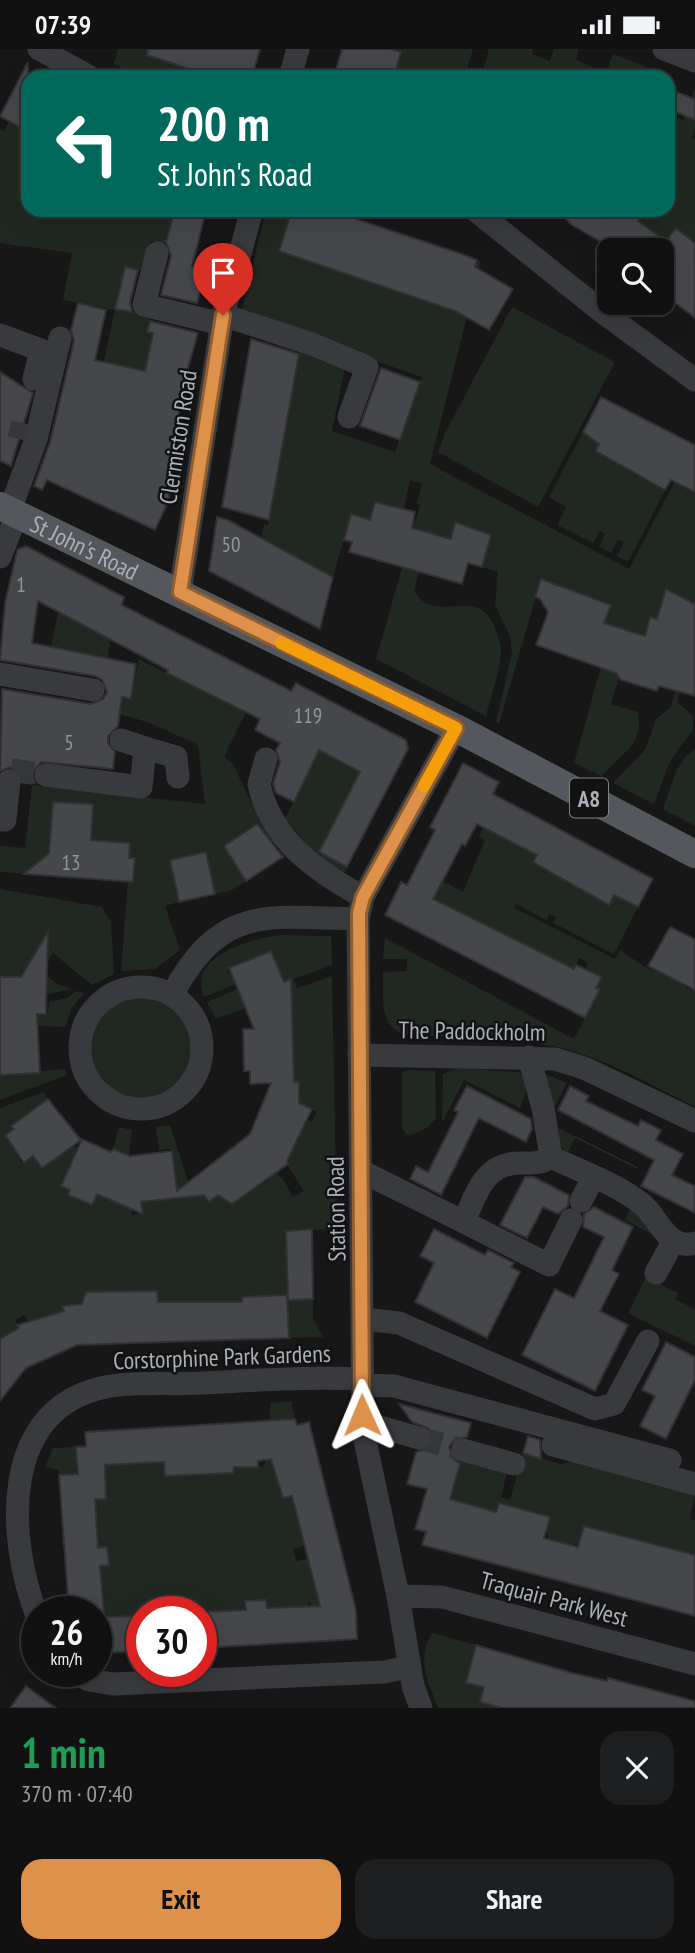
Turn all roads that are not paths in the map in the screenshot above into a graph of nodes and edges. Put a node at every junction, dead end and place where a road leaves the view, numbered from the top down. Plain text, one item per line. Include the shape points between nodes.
1 (38, 49) edge
2 (298, 49) edge
3 (664, 49) edge
4 (695, 61) edge
5 (77, 70) edge
6 (292, 70) edge
7 (250, 217) edge
8 (484, 217) edge
9 (157, 253) dead end
10 (223, 319) junction
11 (0, 335) edge
12 (60, 338) dead end
13 (695, 380) edge
14 (349, 417) dead end
15 (9, 510) edge
16 (0, 557) edge
17 (180, 592) junction
18 (0, 674) edge
19 (93, 690) dead end
20 (456, 728) junction
21 (121, 740) dead end
22 (145, 748) junction
23 (266, 759) dead end
24 (46, 775) tunnel mouth
25 (177, 777) dead end
26 (9, 781) dead end
27 (0, 820) edge
28 (695, 854) edge
29 (361, 908) junction
30 (172, 995) junction
31 (359, 1055) junction
32 (529, 1056) junction
33 (695, 1121) edge
34 (551, 1157) junction
35 (361, 1171) junction
36 (593, 1178) junction
37 (464, 1222) junction
38 (684, 1242) edge
39 (656, 1273) dead end
40 (363, 1319) junction
41 (648, 1341) dead end
42 (361, 1382) junction
43 (362, 1422) junction
44 (419, 1438) tunnel mouth
45 (553, 1445) dead end
46 (463, 1450) tunnel mouth
47 (670, 1460) dead end
48 (514, 1464) dead end
49 (695, 1484) edge
50 (8, 1534) edge
51 (30, 1596) edge
52 (398, 1596) junction
53 (695, 1664) edge
54 (409, 1667) junction
55 (112, 1684) edge
56 (421, 1708) edge

1 - 5 street
2 - 6 street
3 - 4 street
7 - 10 street, Clermiston Road
8 - 13 street
9 - 10 street via 144,305
10 - 14 street via 312,344 367,367
10 - 17 street, Clermiston Road
11 - 15 street via 41,350 21,431
12 - 15 street via 36,439
15 - 16 street
15 - 17 main road, St John's Road / A8
17 - 20 main road, St John's Road / A8
18 - 19 street
20 - 28 main road, St John's Road / A8
20 - 29 street, Station Road
21 - 22 street
22 - 24 street via 141,787
22 - 25 street via 176,757
23 - 29 street via 259,784 286,840
26 - 27 street via 5,820
29 - 30 street via 237,925 200,949
29 - 31 street, Station Road
30 - 30 street via 197,1020 203,1056 198,1073 182,1094 159,1108 123,1108 107,1100 84,1073 80,1039 85,1023 107,997 122,990 156,989
31 - 32 street, The Paddockholm
31 - 35 street, Station Road
32 - 33 street, The Paddockholm via 578,1065
32 - 34 street
34 - 36 street
34 - 37 street via 497,1167 479,1188
35 - 37 street
35 - 40 street, Station Road
36 - 37 street via 548,1265
36 - 38 street via 643,1205 661,1230
38 - 39 street
40 - 41 street via 399,1323 595,1409 614,1404
40 - 42 street, Station Road
42 - 43 street, Station Road
42 - 47 street, Corstorphine Park Gardens via 394,1386
42 - 50 street, Corstorphine Park Gardens via 289,1378 103,1388 75,1398 47,1419 24,1454
43 - 44 street
43 - 52 street, Station Road
45 - 49 street
46 - 48 street
50 - 51 street, Corstorphine Park Gardens
52 - 53 street, Traquair Park West via 442,1597
52 - 54 street, Station Road
54 - 55 street via 384,1672
54 - 56 street, Station Road

